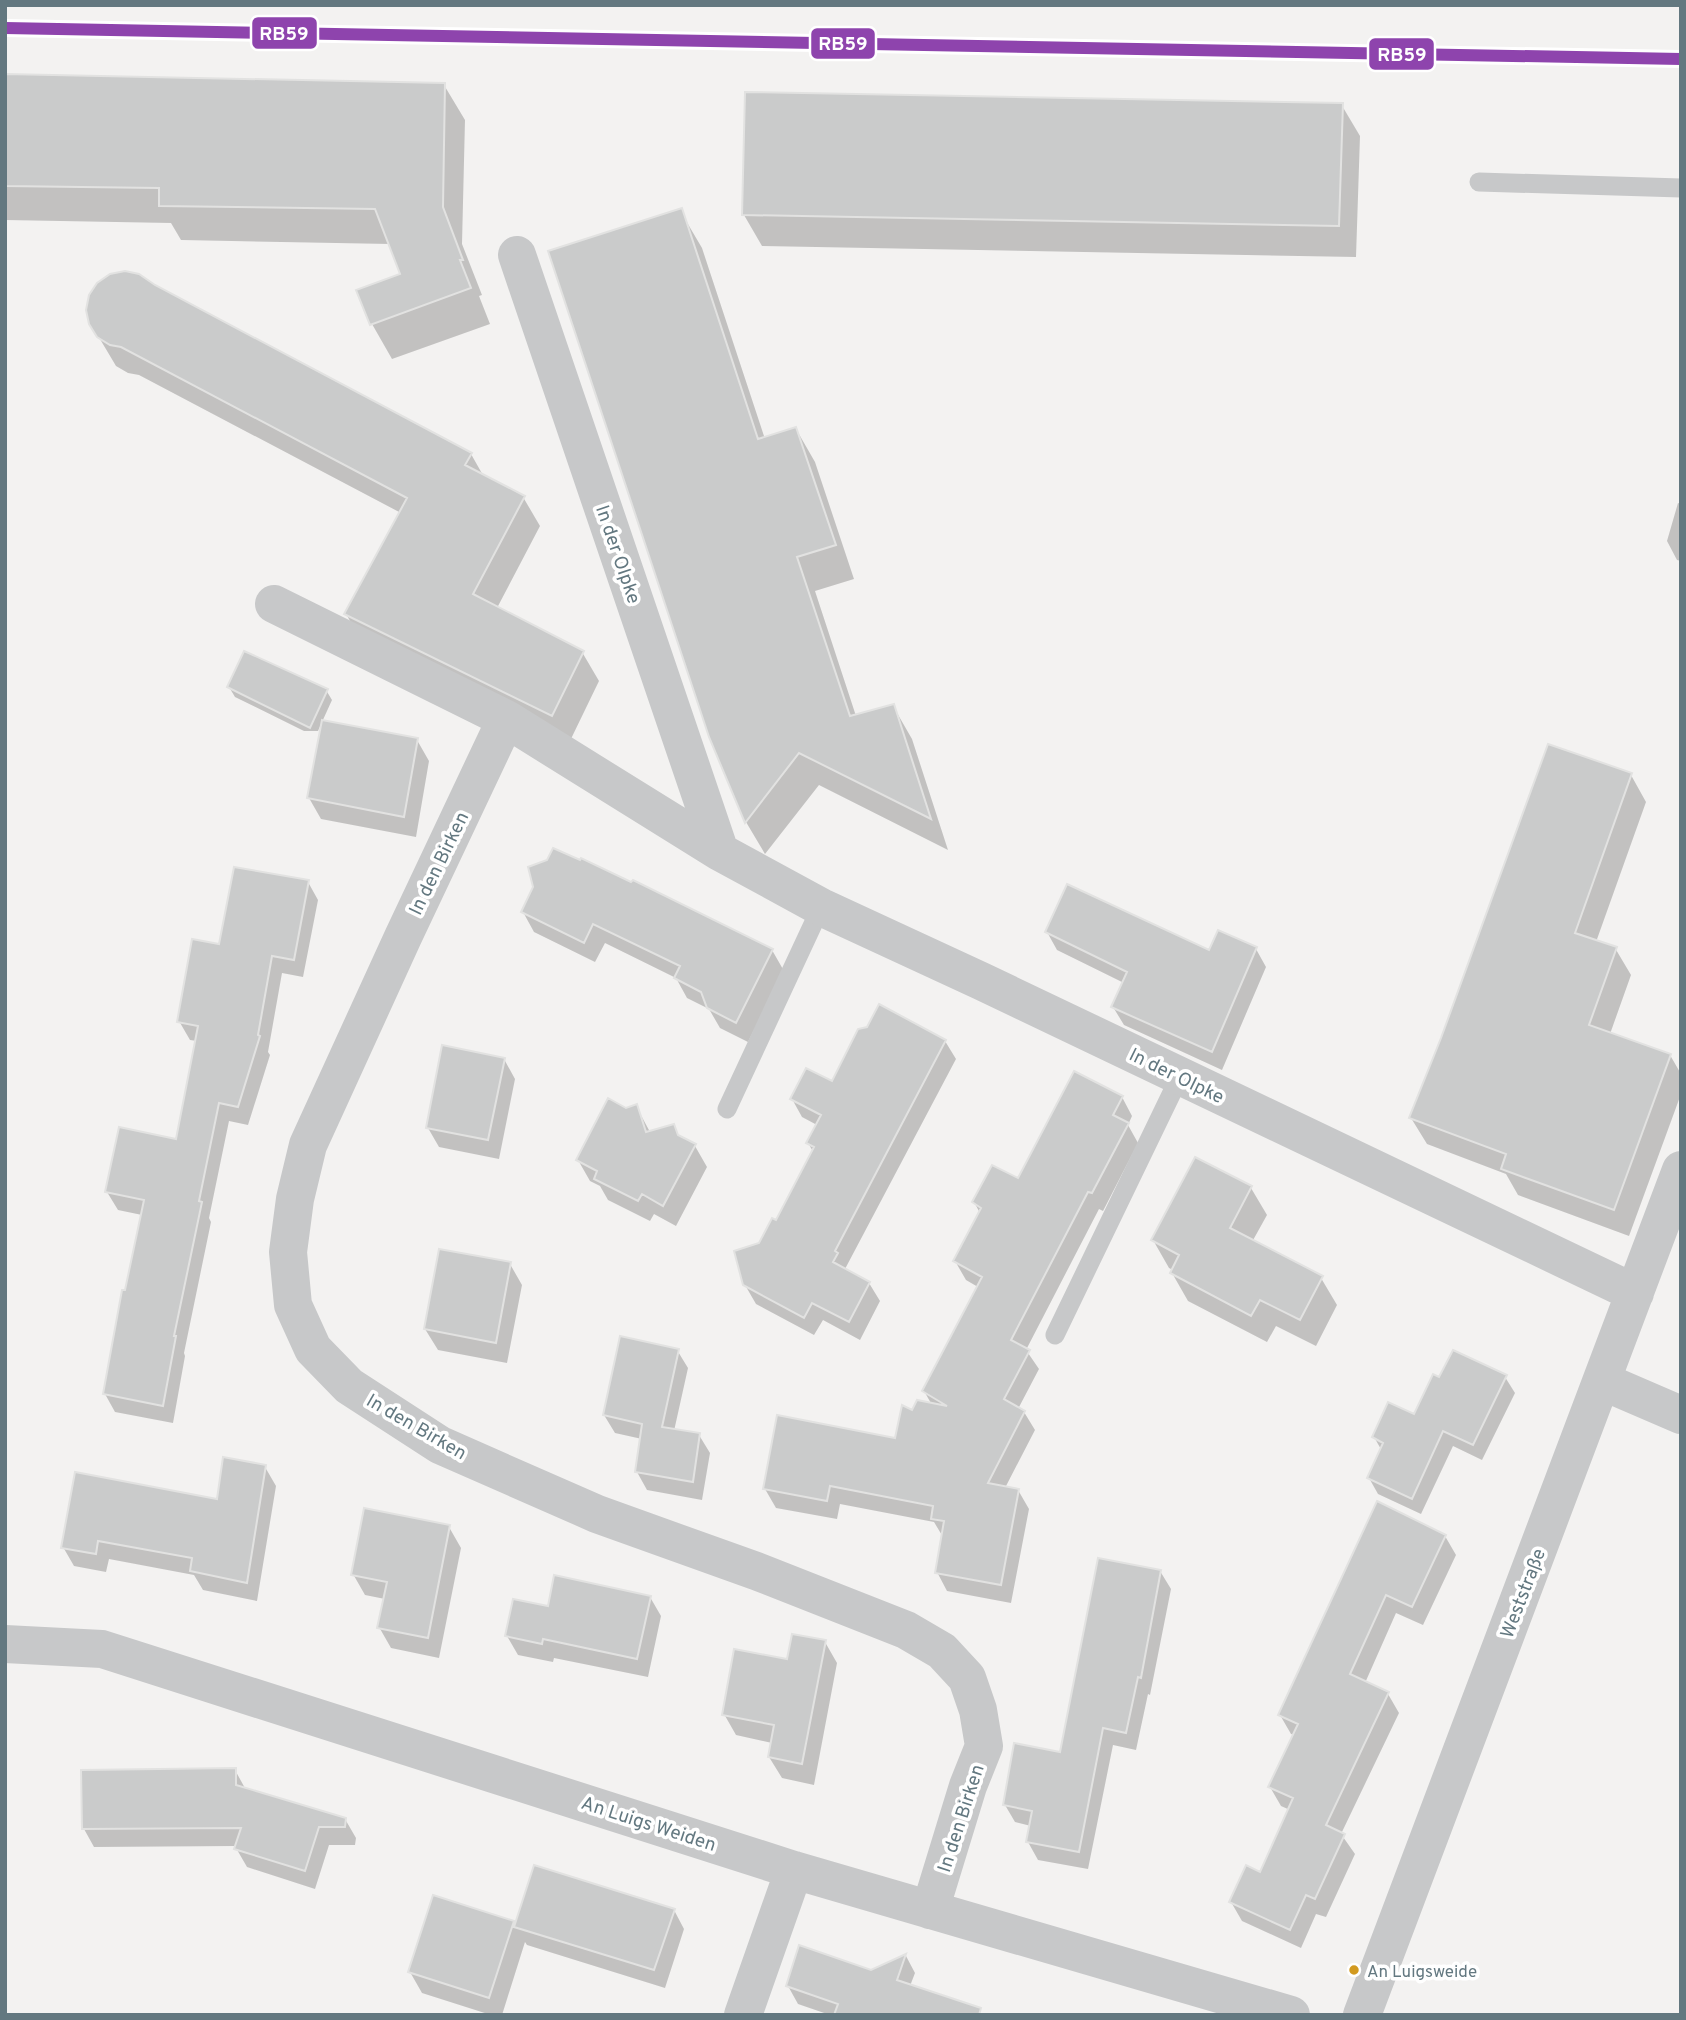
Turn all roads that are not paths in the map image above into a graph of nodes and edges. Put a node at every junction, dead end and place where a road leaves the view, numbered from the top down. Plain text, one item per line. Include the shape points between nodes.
1 (1479, 182) dead end
2 (1681, 188) edge
3 (517, 255) dead end
4 (274, 604) dead end
5 (506, 719) junction
6 (720, 852) junction
7 (821, 907) junction
8 (1180, 1076) junction
9 (727, 1109) dead end
10 (1681, 1170) edge
11 (1635, 1293) junction
12 (1055, 1335) dead end
13 (1602, 1381) junction
14 (1681, 1415) edge
15 (5, 1644) edge
16 (794, 1870) junction
17 (930, 1909) junction
18 (743, 2015) edge
19 (1291, 2015) edge
20 (1362, 2015) edge

1 - 2 lane
3 - 6 street, In der Olpke
4 - 5 street, In der Olpke
5 - 6 street, In der Olpke
5 - 17 street, In den Birken via 308,1145 288,1252 293,1305 313,1349 349,1385 440,1445 597,1514 906,1630 942,1651 967,1678 984,1745
6 - 7 street, In der Olpke
7 - 8 street, In der Olpke
7 - 9 lane
8 - 11 street, In der Olpke
8 - 12 lane
10 - 11 street, Weststraße
11 - 13 street, Weststraße
13 - 14 street
13 - 20 street, Weststraße
15 - 16 street, An Luigs Weiden via 102,1649
16 - 17 street, An Luigs Weiden
16 - 18 street
17 - 19 street, An Luigs Weiden

